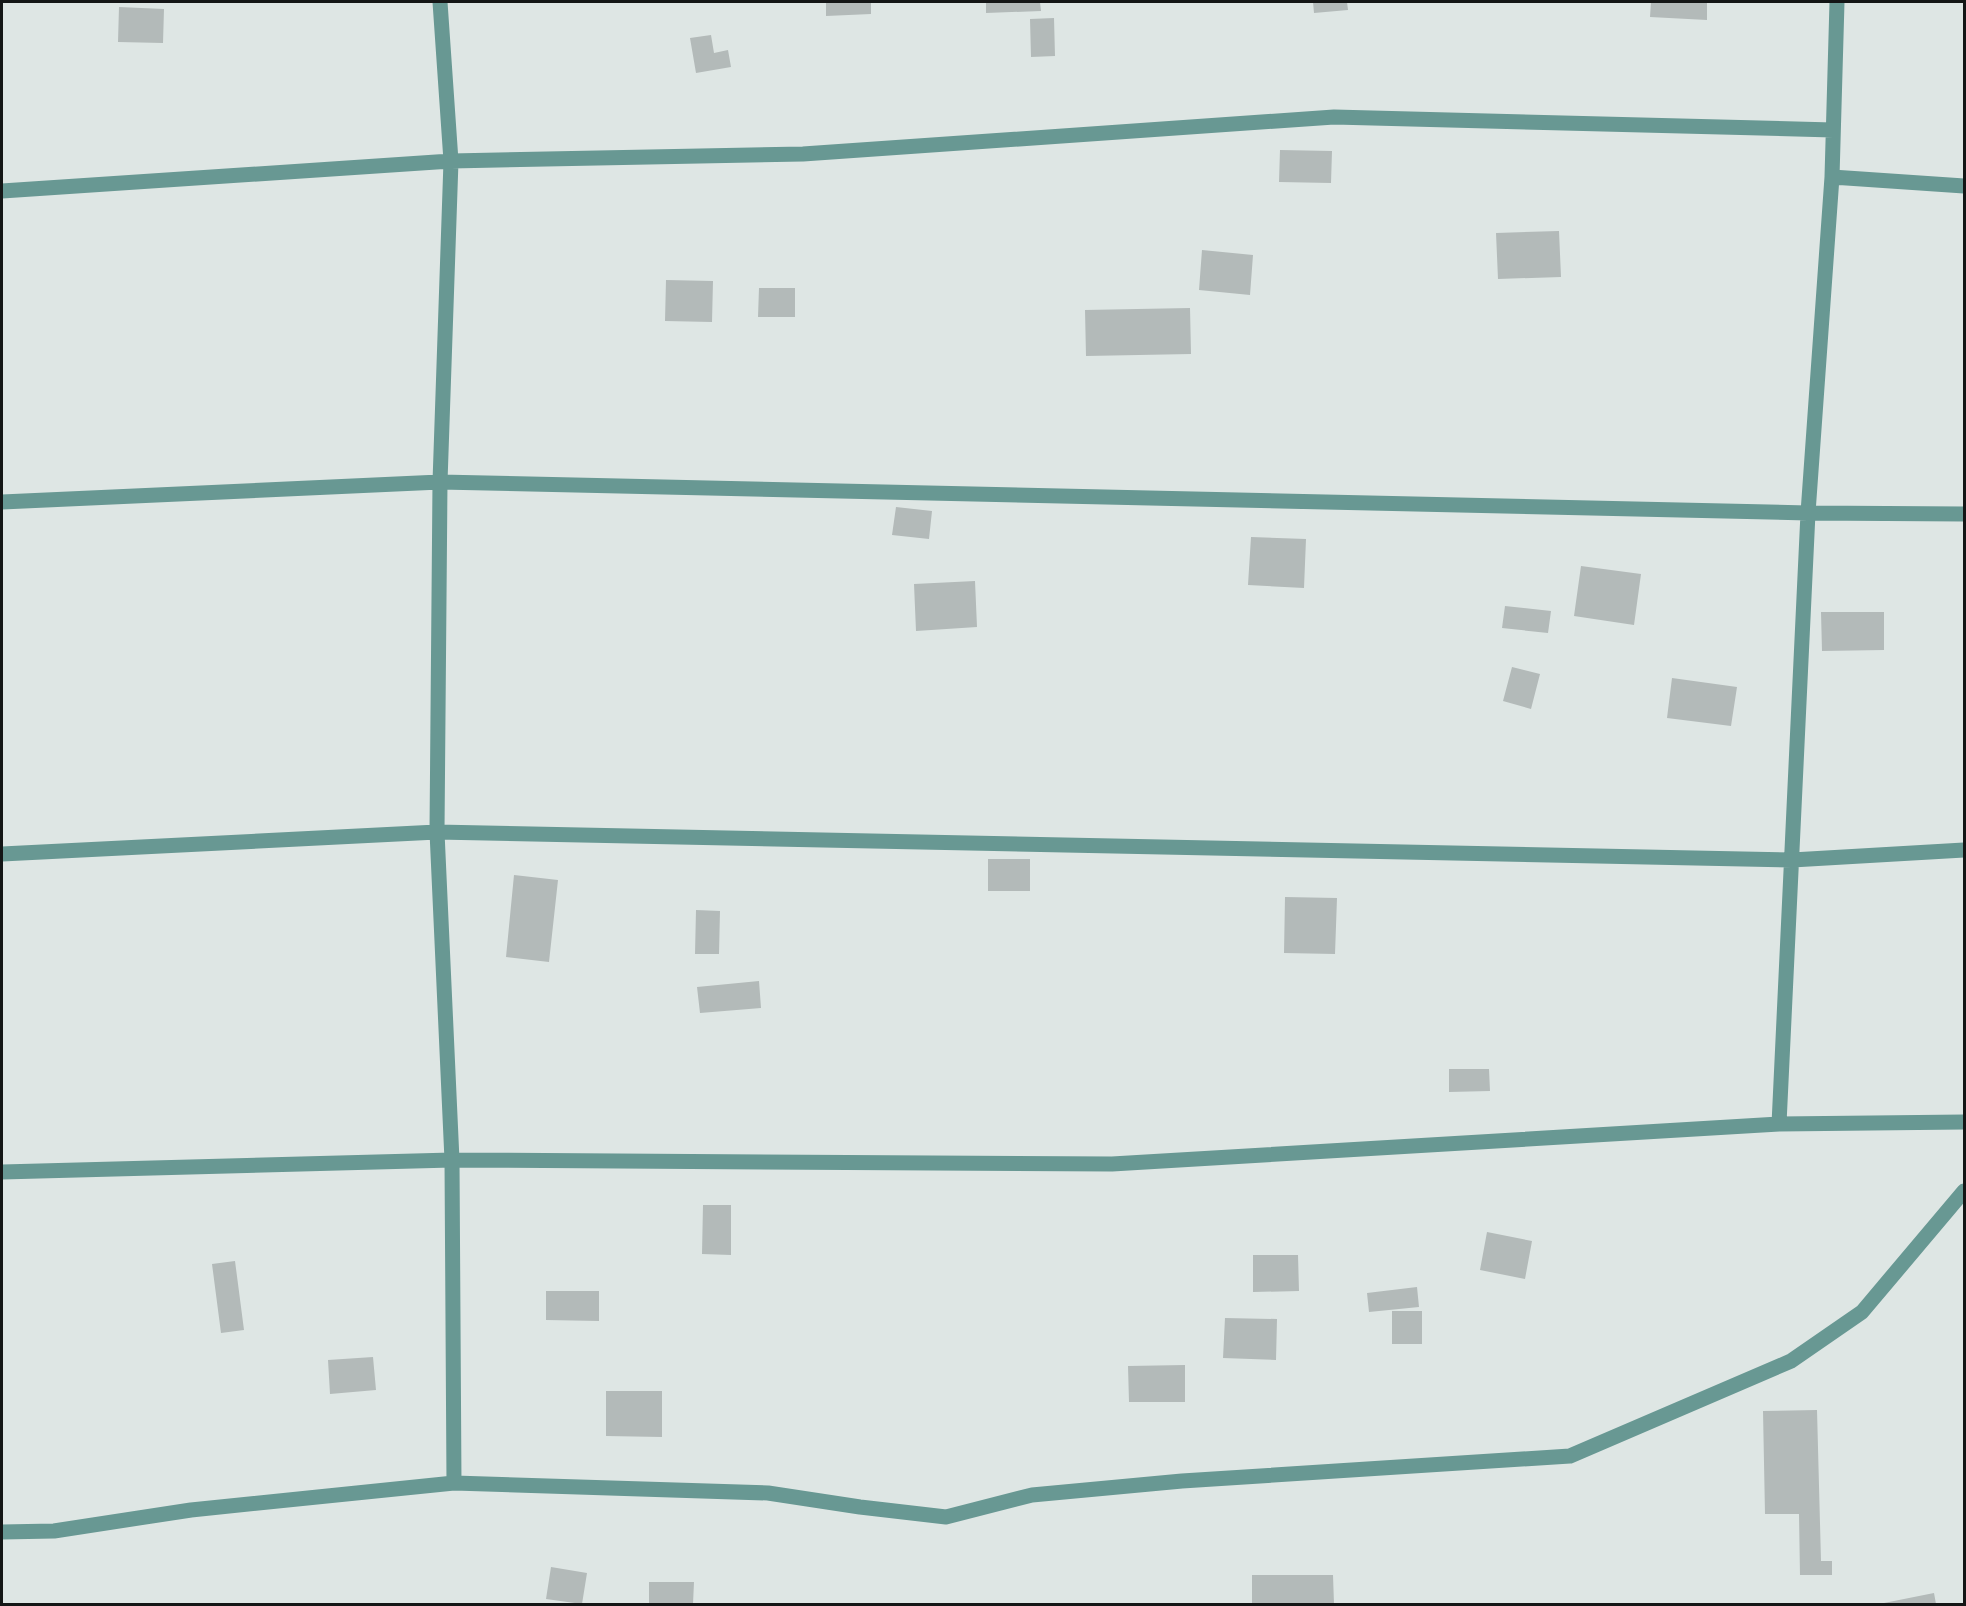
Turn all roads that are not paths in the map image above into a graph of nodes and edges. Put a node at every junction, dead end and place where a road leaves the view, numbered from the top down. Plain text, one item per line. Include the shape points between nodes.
1 (440, 2) edge
2 (1837, 2) edge
3 (1833, 130) junction
4 (451, 161) junction
5 (1832, 177) junction
6 (1965, 186) edge
7 (2, 191) edge
8 (440, 482) junction
9 (2, 502) edge
10 (1808, 513) junction
11 (1965, 514) edge
12 (437, 832) junction
13 (1965, 850) edge
14 (2, 854) edge
15 (1792, 860) junction
16 (1965, 1122) edge
17 (1779, 1124) junction
18 (452, 1160) junction
19 (2, 1172) edge
20 (1965, 1191) edge
21 (454, 1483) junction
22 (2, 1532) edge

1 - 4 street
2 - 3 street
3 - 4 street via 1334,117 803,154
3 - 5 street
4 - 7 street
4 - 8 street
5 - 6 street
5 - 10 street
8 - 9 street
8 - 10 street
8 - 12 street
10 - 11 street
10 - 15 street
12 - 14 street
12 - 15 street
12 - 18 street
13 - 15 street
15 - 17 street
16 - 17 street
17 - 18 street via 1112,1164
18 - 19 street
18 - 21 street
20 - 21 street via 1862,1312 1791,1361 1570,1456 1182,1481 1032,1495 946,1517 768,1493
21 - 22 street via 192,1510 54,1531

